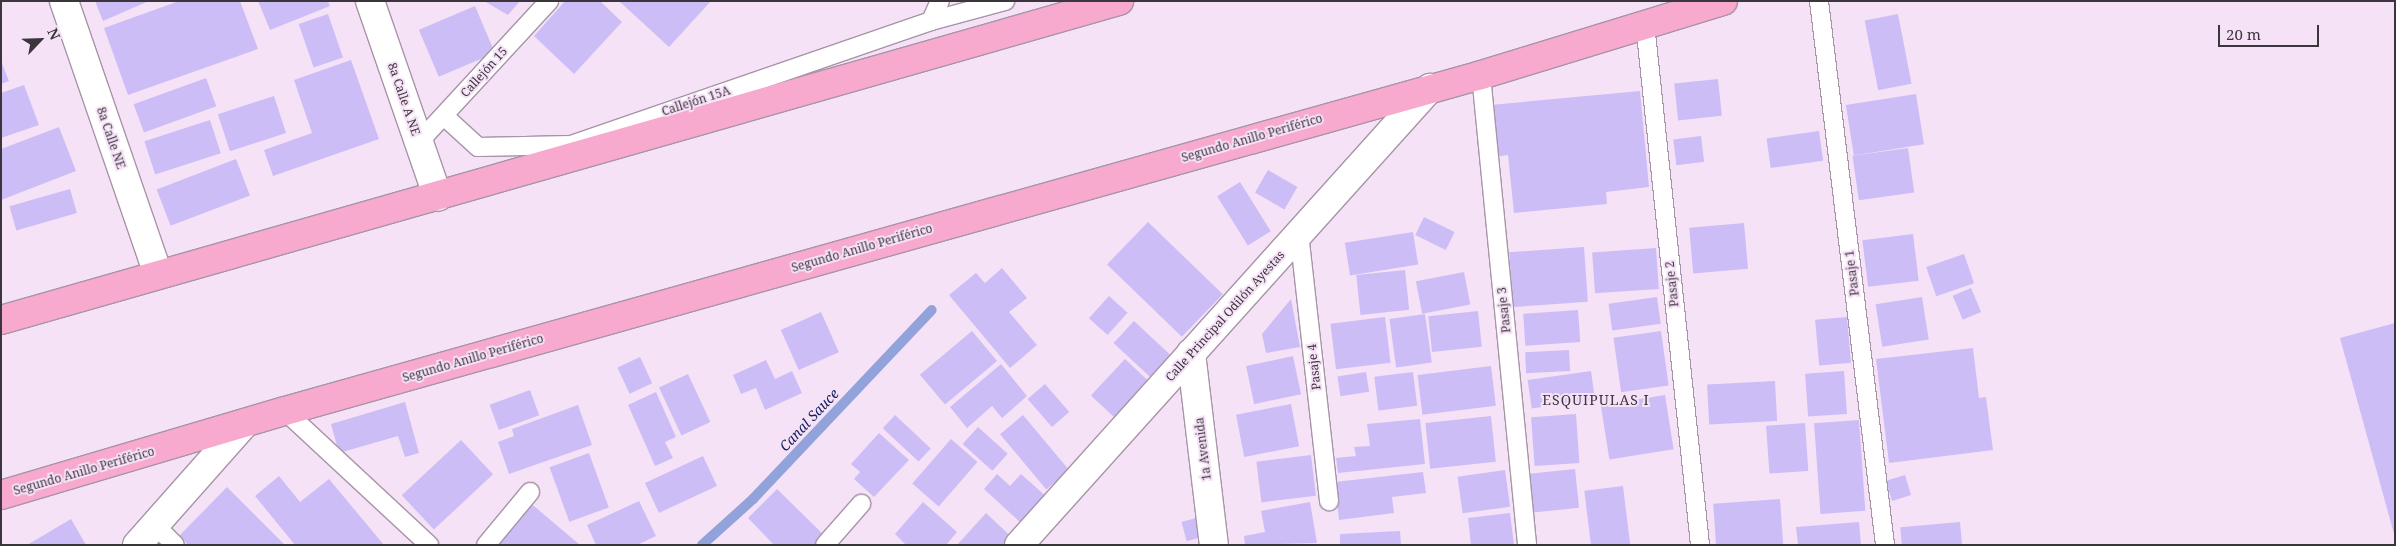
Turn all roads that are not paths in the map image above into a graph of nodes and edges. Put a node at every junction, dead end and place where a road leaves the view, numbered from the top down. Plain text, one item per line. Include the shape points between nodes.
1 (64, 1) edge
2 (549, 1) edge
3 (940, 1) edge
4 (1005, 1) edge
5 (1119, 1) edge
6 (1723, 1) edge
7 (1819, 1) edge
8 (375, 3) edge
9 (931, 22) junction
10 (1645, 24) junction
11 (1481, 75) junction
12 (1430, 88) junction
13 (444, 116) junction
14 (419, 142) junction
15 (438, 197) junction
16 (1299, 233) junction
17 (158, 274) junction
18 (1, 320) edge
19 (1191, 354) junction
20 (285, 411) junction
21 (245, 423) junction
22 (530, 492) dead end
23 (1, 495) edge
24 (1329, 501) dead end
25 (861, 504) dead end
26 (146, 535) edge
27 (175, 545) edge
28 (429, 545) edge
29 (486, 545) edge
30 (825, 545) edge
31 (1019, 545) edge
32 (1214, 545) edge
33 (1527, 545) edge
34 (1700, 545) edge
35 (1885, 545) edge

1 - 17 street, 8a Calle NE
2 - 13 lane, Callejón 15
3 - 9 lane
4 - 9 lane, Callejón 15A
5 - 15 main road
6 - 10 main road, Segundo Anillo Periférico
7 - 35 lane, Pasaje 1
8 - 14 street, 8a Calle A NE
9 - 13 lane, Callejón 15A via 571,145 478,147
10 - 11 main road, Segundo Anillo Periférico
10 - 34 lane, Pasaje 2
11 - 12 main road, Segundo Anillo Periférico
11 - 33 lane, Pasaje 3
12 - 16 street, Calle Principal Odilón Ayestas
12 - 20 main road, Segundo Anillo Periférico
13 - 14 lane, Callejón 15
14 - 15 street, 8a Calle A NE
15 - 17 main road
16 - 19 street, Calle Principal Odilón Ayestas
16 - 24 lane, Pasaje 4
17 - 18 main road
19 - 31 street, Calle Principal Odilón Ayestas
19 - 32 street, 1a Avenida
20 - 21 main road, Segundo Anillo Periférico
20 - 28 lane
21 - 23 main road, Segundo Anillo Periférico
21 - 26 street
22 - 29 lane
25 - 30 lane
26 - 27 lane

